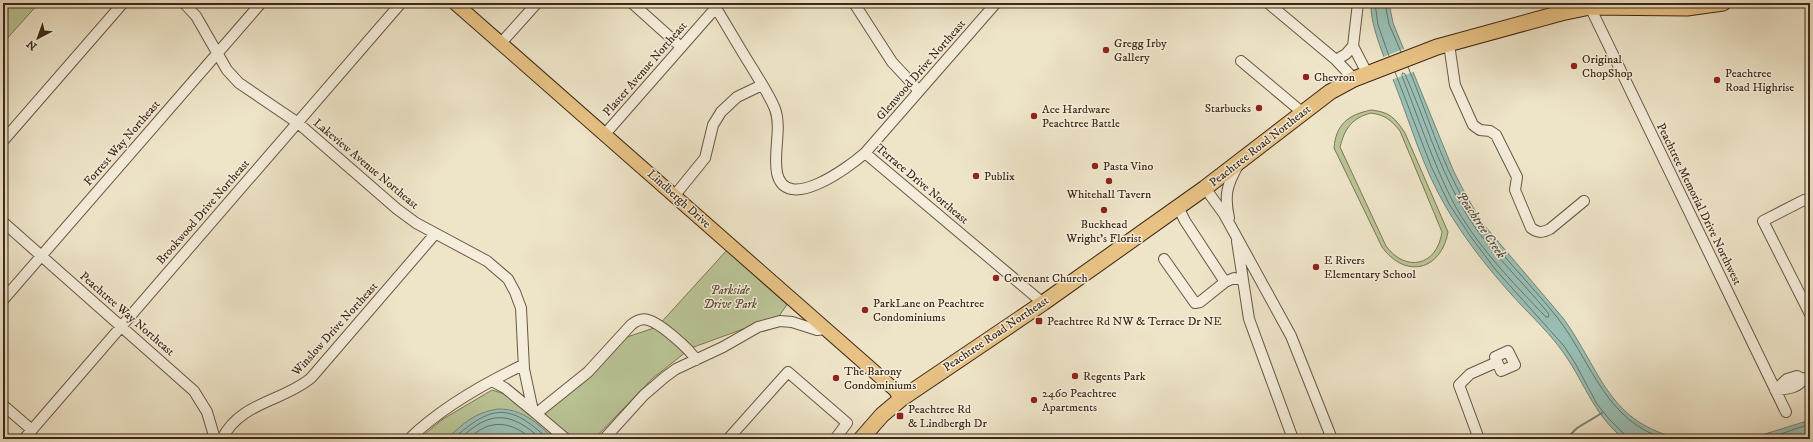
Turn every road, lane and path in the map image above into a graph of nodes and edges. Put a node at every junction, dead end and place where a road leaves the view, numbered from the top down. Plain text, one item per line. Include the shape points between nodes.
1 (123, 3) edge
2 (184, 3) edge
3 (261, 3) edge
4 (401, 3) edge
5 (455, 3) edge
6 (536, 3) edge
7 (632, 3) edge
8 (854, 3) edge
9 (996, 3) edge
10 (1268, 3) edge
11 (1358, 3) edge
12 (1723, 3) edge
13 (717, 5) edge
14 (1590, 7) junction
15 (501, 43) junction
16 (1353, 46) junction
17 (1443, 46) junction
18 (681, 47) junction
19 (218, 53) junction
20 (1336, 60) junction
21 (1241, 61) dead end
22 (1361, 76) junction
23 (762, 85) junction
24 (919, 91) junction
25 (1303, 113) junction
26 (298, 123) junction
27 (605, 134) junction
28 (3, 141) edge
29 (865, 153) junction
30 (1241, 161) junction
31 (1205, 188) junction
32 (675, 195) junction
33 (1584, 201) dead end
34 (1810, 201) edge
35 (1178, 207) junction
36 (3, 222) edge
37 (1233, 230) junction
38 (435, 234) junction
39 (42, 256) junction
40 (1164, 259) dead end
41 (1242, 280) junction
42 (1225, 282) junction
43 (3, 300) edge
44 (1043, 303) junction
45 (1810, 314) edge
46 (122, 326) junction
47 (825, 329) junction
48 (696, 360) junction
49 (1497, 362) dead end
50 (523, 365) junction
51 (1807, 378) edge
52 (492, 381) junction
53 (1775, 390) junction
54 (901, 398) junction
55 (3, 404) edge
56 (535, 412) junction
57 (1786, 412) dead end
58 (32, 430) junction
59 (24, 439) edge
60 (215, 439) edge
61 (222, 439) edge
62 (409, 439) edge
63 (566, 439) edge
64 (604, 439) edge
65 (728, 439) edge
66 (835, 439) edge
67 (861, 439) edge
68 (1293, 439) edge
69 (1332, 439) edge
70 (1479, 439) edge

1 - 28 street
2 - 19 street, Lakeview Avenue Northeast via 196,16
3 - 19 street, Forrest Way Northeast
4 - 26 street, Brookwood Drive Northeast
5 - 15 main road, Lindbergh Drive
6 - 15 street
7 - 18 street
8 - 24 street via 892,62
9 - 24 street, Glenwood Drive Northeast
10 - 20 street
11 - 16 street
12 - 14 highway, Peachtree Road Northeast via 1687,8
13 - 18 street, Plaster Avenue Northeast
13 - 23 street, Terrace Drive Northeast
14 - 17 highway, Peachtree Road Northeast
14 - 53 street, Peachtree Memorial Drive Northwest
15 - 27 main road, Lindbergh Drive
16 - 20 street
16 - 22 street
17 - 22 highway, Peachtree Road Northeast
17 - 33 street via 1455,85 1473,126 1496,135 1517,177 1515,190 1532,228 1537,232 1550,229
18 - 27 street, Plaster Avenue Northeast
19 - 26 street, Lakeview Avenue Northeast via 227,70 239,83
19 - 39 street, Forrest Way Northeast
20 - 22 street
21 - 25 street
22 - 25 highway, Peachtree Road Northeast via 1330,92
23 - 29 street, Terrace Drive Northeast via 776,111 777,173 787,187 799,190 815,185
23 - 32 street via 737,97 721,112 713,125 705,158
24 - 29 street, Glenwood Drive Northeast
25 - 30 highway, Peachtree Road Northeast
26 - 38 street, Lakeview Avenue Northeast via 397,209
26 - 46 street, Brookwood Drive Northeast
27 - 32 main road, Lindbergh Drive
29 - 44 street, Terrace Drive Northeast
30 - 31 highway, Peachtree Road Northeast
30 - 37 street via 1229,181 1226,195
31 - 35 highway, Peachtree Road Northeast
31 - 37 street
32 - 47 main road, Lindbergh Drive
34 - 45 street via 1804,200 1763,221
35 - 42 street
35 - 44 highway, Peachtree Road Northeast
36 - 39 street, Peachtree Way Northeast
37 - 41 street
37 - 69 street via 1291,336
38 - 50 street, Lakeview Avenue Northeast via 487,261 508,279 521,308
38 - 61 street, Winslow Drive Northeast via 310,378 291,392 258,404 242,414
39 - 43 street, Forrest Way Northeast
39 - 46 street, Peachtree Way Northeast
40 - 42 street via 1196,303
41 - 42 street via 1234,278
41 - 68 street via 1249,319
44 - 54 highway, Peachtree Road Northeast
46 - 58 street, Brookwood Drive Northeast
46 - 60 street, Peachtree Way Northeast via 194,391 208,412
47 - 48 street via 815,330 792,322 769,323
47 - 54 main road, Lindbergh Drive
48 - 56 street via 690,351 655,323 647,320 638,321 588,372
48 - 64 street via 676,369 655,385
49 - 70 street via 1470,374 1459,385
50 - 52 street
50 - 56 street, Lakeview Avenue Northeast via 526,389
51 - 53 street via 1798,376 1787,379
52 - 56 street
52 - 62 street via 433,418
53 - 57 street, Peachtree Memorial Drive Northwest
54 - 67 highway, Peachtree Road Northeast
55 - 58 street
56 - 63 street
58 - 59 street, Brookwood Drive Northeast
65 - 66 street via 788,372 847,423

